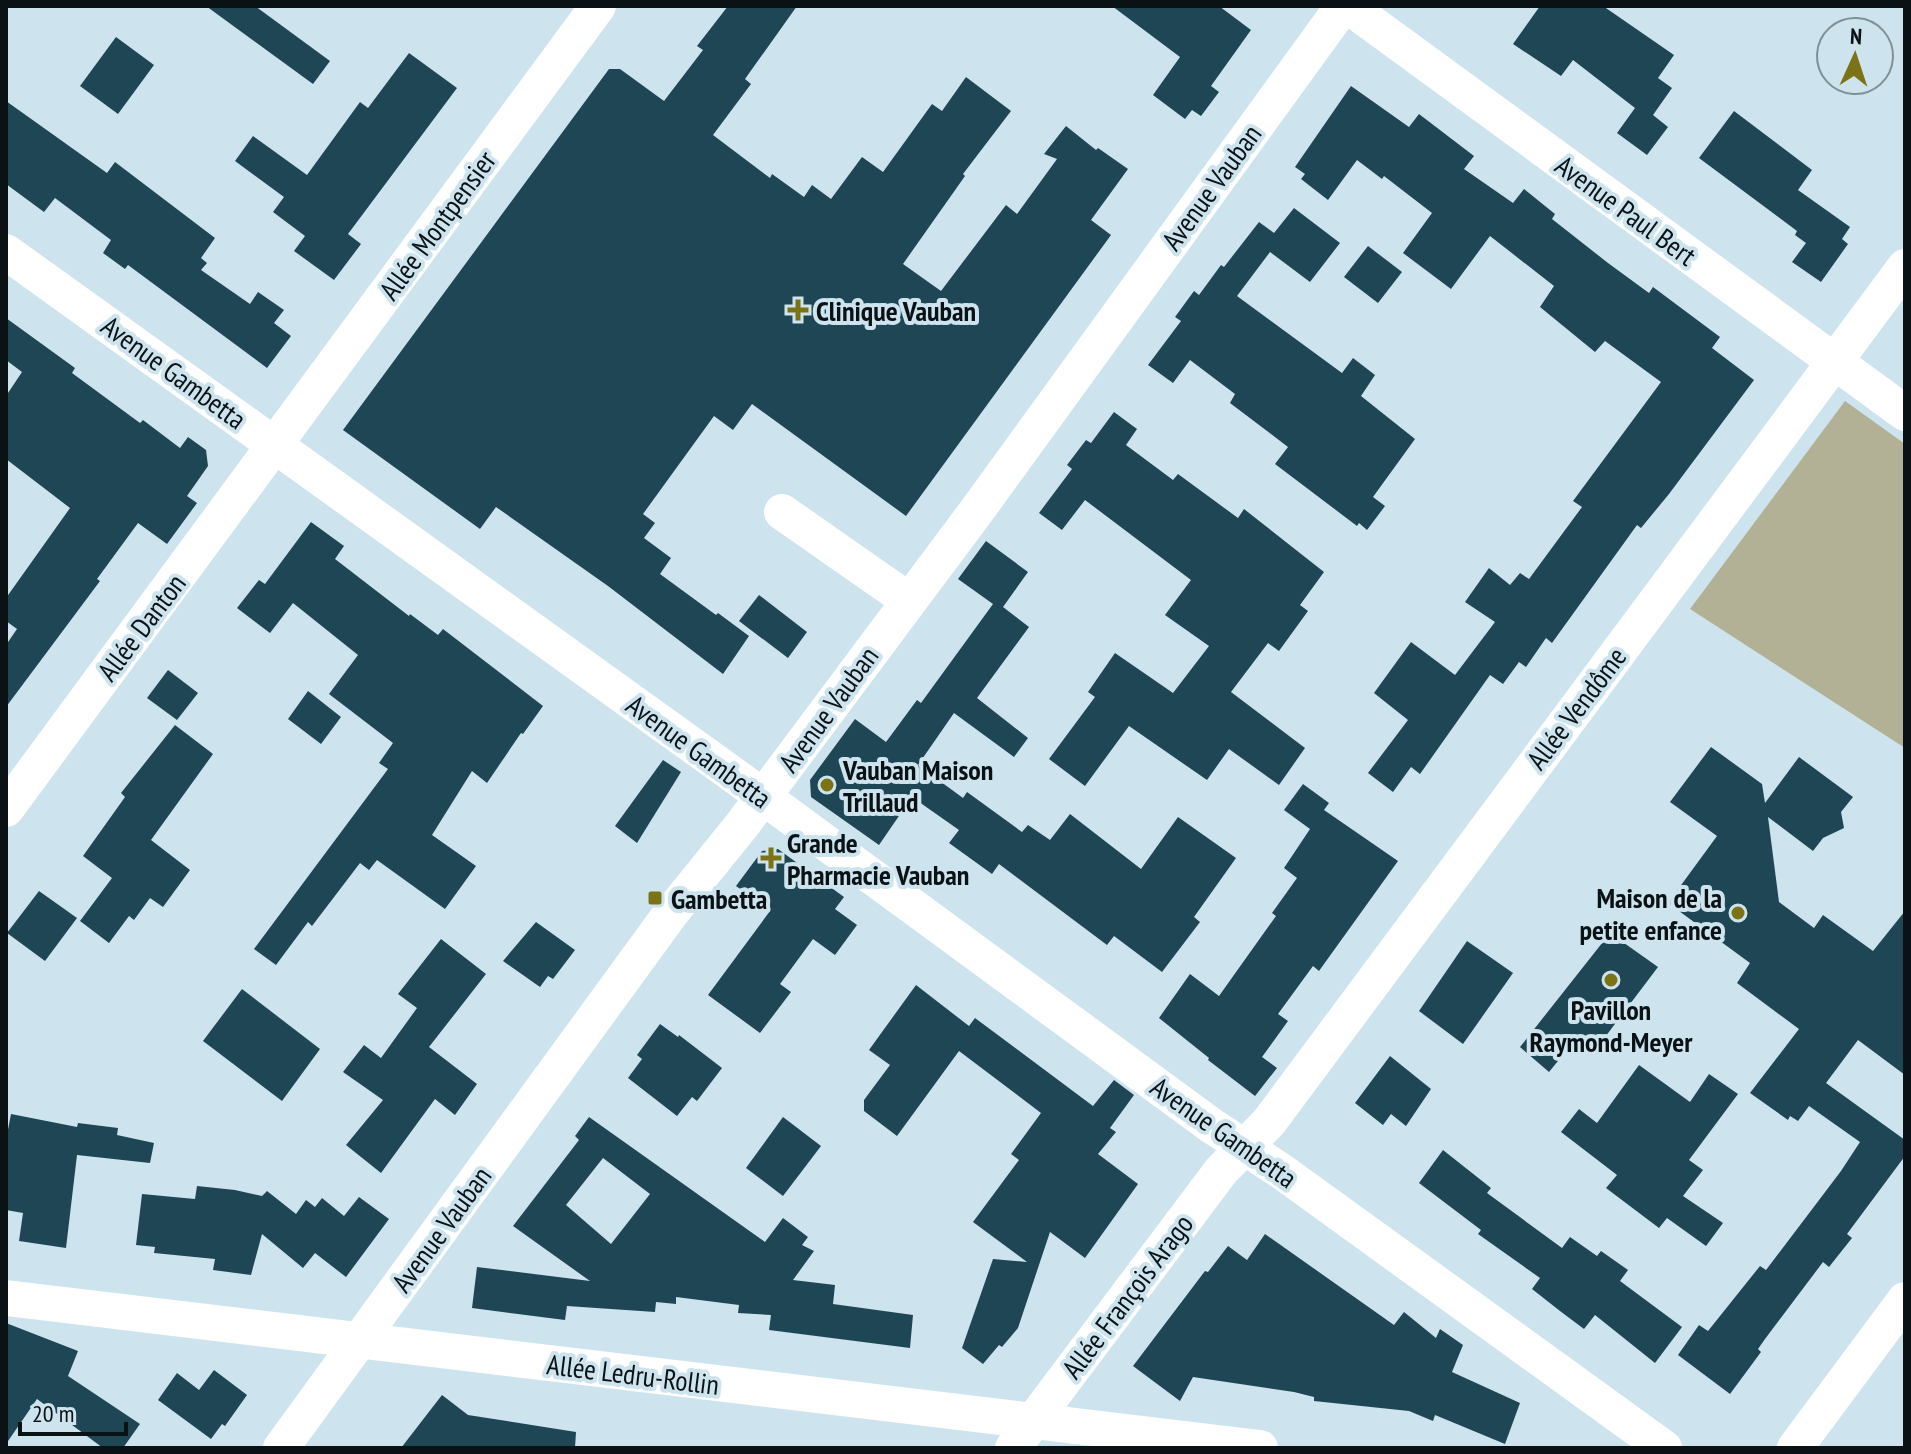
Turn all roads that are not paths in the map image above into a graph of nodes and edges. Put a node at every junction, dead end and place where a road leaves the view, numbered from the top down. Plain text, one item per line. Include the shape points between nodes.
1 (598, 6) edge
2 (1345, 6) edge
3 (6, 252) edge
4 (1905, 267) edge
5 (1832, 361) junction
6 (1905, 413) edge
7 (275, 445) junction
8 (782, 512) dead end
9 (908, 600) junction
10 (763, 797) junction
11 (6, 809) edge
12 (1246, 1148) junction
13 (6, 1298) edge
14 (1905, 1300) edge
15 (360, 1341) junction
16 (1023, 1434) edge
17 (281, 1448) edge
18 (1260, 1448) edge
19 (1664, 1448) edge
20 (1795, 1448) edge

1 - 7 street, Allée Montpensier
2 - 5 street, Avenue Paul Bert
2 - 9 street, Avenue Vauban
3 - 7 street, Avenue Gambetta
4 - 5 street, Allée Vendôme
5 - 6 street, Avenue Paul Bert
5 - 12 street, Allée Vendôme
7 - 10 street, Avenue Gambetta
7 - 11 street, Allée Danton
8 - 9 street
9 - 10 street, Avenue Vauban
10 - 12 street, Avenue Gambetta
10 - 15 street, Avenue Vauban via 671,913
12 - 16 street, Allée François Arago via 1221,1171
12 - 19 street, Avenue Gambetta
13 - 15 street, Allée Ledru-Rollin
14 - 20 street
15 - 16 street, Allée Ledru-Rollin
15 - 17 street, Avenue Vauban
16 - 18 street, Allée Ledru-Rollin

